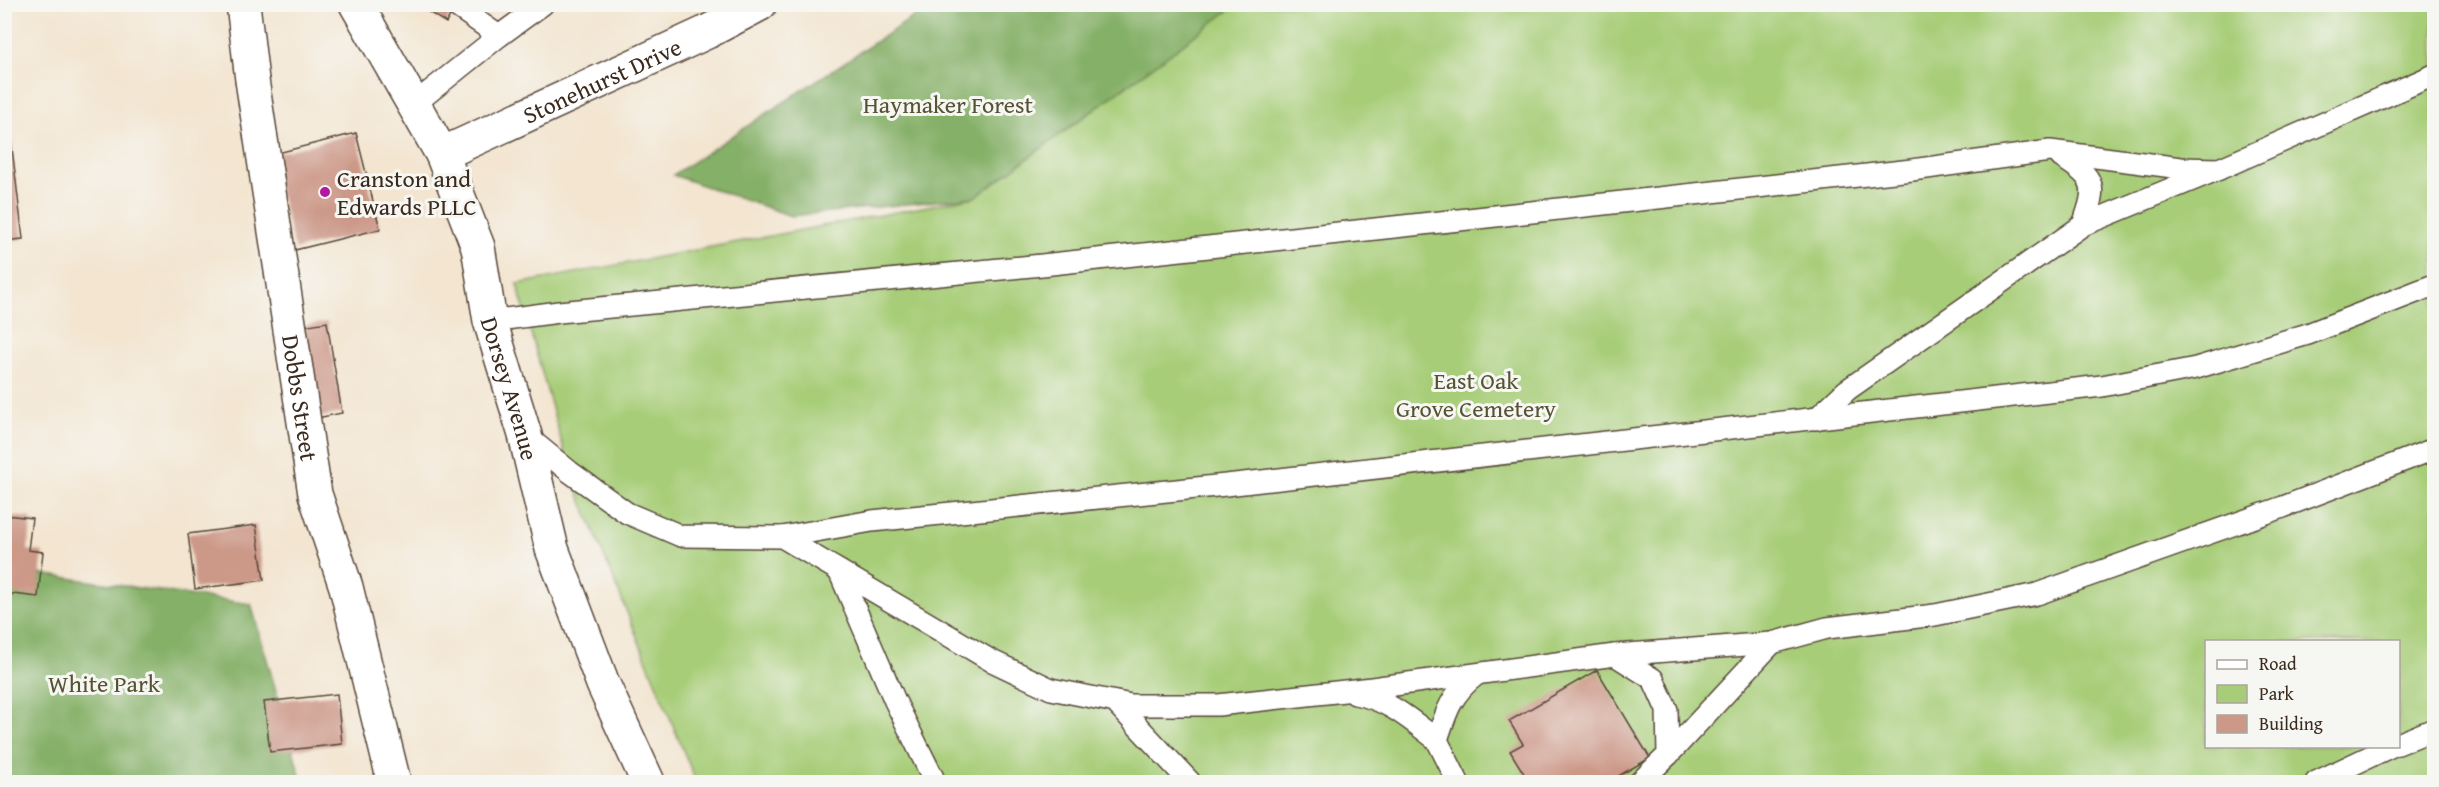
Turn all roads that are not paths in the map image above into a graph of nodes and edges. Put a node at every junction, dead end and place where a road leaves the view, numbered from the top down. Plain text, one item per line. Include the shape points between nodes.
1 (243, 4) edge
2 (356, 4) edge
3 (760, 4) edge
4 (456, 6) edge
5 (531, 7) edge
6 (499, 36) junction
7 (2434, 75) edge
8 (413, 105) junction
9 (2050, 151) junction
10 (442, 154) junction
11 (2219, 169) junction
12 (2083, 225) junction
13 (2434, 285) edge
14 (490, 321) junction
15 (1816, 419) junction
16 (525, 435) junction
17 (2434, 449) edge
18 (782, 537) junction
19 (839, 571) junction
20 (1773, 643) junction
21 (1615, 655) junction
22 (1476, 675) junction
23 (1343, 691) junction
24 (1115, 702) junction
25 (2434, 729) edge
26 (1437, 740) junction
27 (2400, 743) edge
28 (2390, 748) edge
29 (1668, 756) junction
30 (394, 783) edge
31 (648, 783) edge
32 (935, 783) edge
33 (1190, 783) edge
34 (1458, 783) edge
35 (1640, 783) edge
36 (2316, 783) edge

1 - 30 street, Dobbs Street via 315,494 346,587
2 - 8 street, Dorsey Avenue
3 - 10 street, Stonehurst Drive
4 - 6 lane
5 - 6 lane
6 - 8 lane
7 - 11 lane
8 - 10 street, Dorsey Avenue
9 - 11 lane via 2181,168
9 - 12 lane via 2083,170 2091,182 2091,201
9 - 14 lane via 1912,170 1053,264
10 - 14 street, Dorsey Avenue via 478,247
11 - 12 lane
12 - 15 lane via 1847,390
13 - 15 lane via 2308,334 2196,368 2103,386
14 - 16 street, Dorsey Avenue
15 - 18 lane via 1226,486 872,521
16 - 18 lane via 627,513 681,536
16 - 31 street, Dorsey Avenue via 552,549 603,684
17 - 20 lane via 2037,594 1935,615 1827,628
18 - 19 lane
19 - 24 lane via 990,660 1051,689
19 - 32 lane via 894,701
20 - 21 lane
20 - 29 lane
21 - 22 lane
21 - 29 lane via 1653,679 1666,710
22 - 23 lane
22 - 26 lane via 1461,686 1446,710
23 - 24 lane via 1218,705
23 - 26 lane via 1392,706
24 - 33 lane
25 - 27 lane
26 - 34 lane
28 - 36 lane
29 - 35 lane

